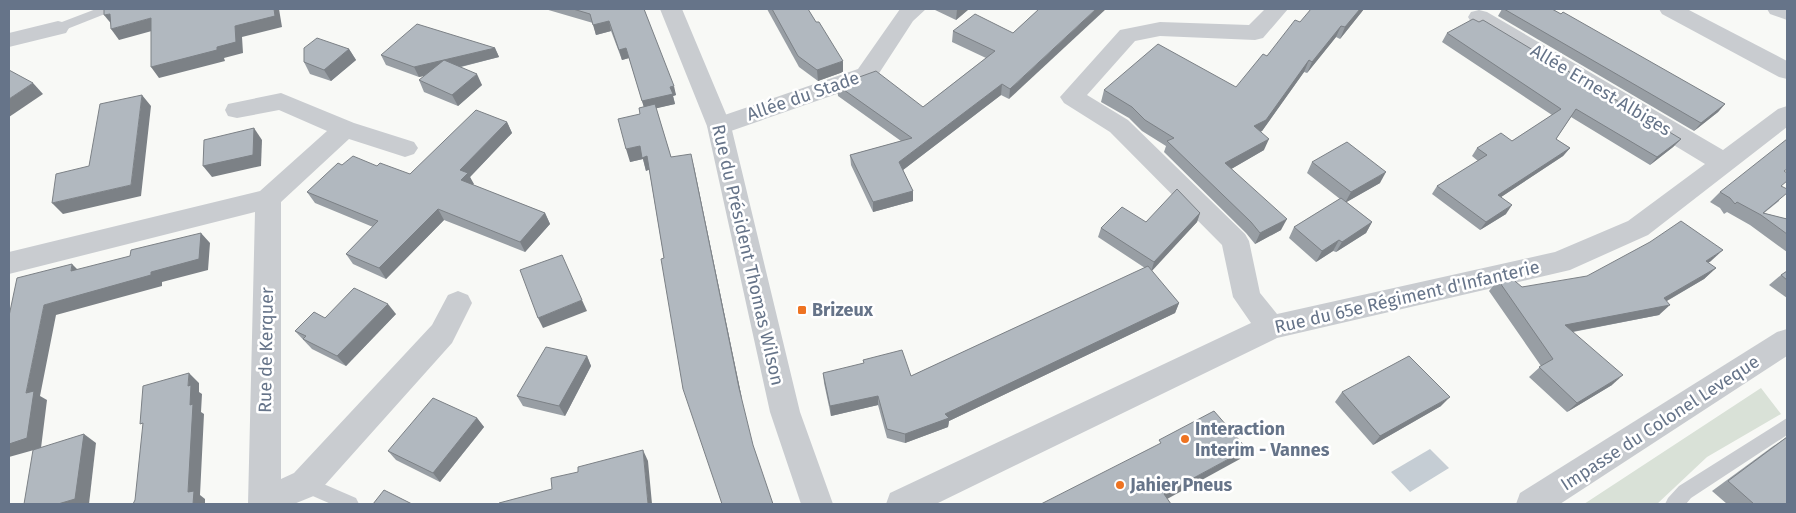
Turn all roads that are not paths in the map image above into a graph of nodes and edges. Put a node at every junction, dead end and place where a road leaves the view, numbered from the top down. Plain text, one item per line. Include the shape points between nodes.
1 (106, 9) edge
2 (671, 9) edge
3 (915, 9) edge
4 (1277, 9) edge
5 (1670, 9) edge
6 (1778, 9) edge
7 (1787, 13) edge
8 (1479, 16) dead end
9 (58, 28) joint
10 (9, 40) edge
11 (1787, 71) edge
12 (237, 110) dead end
13 (1787, 115) edge
14 (719, 126) junction
15 (346, 129) junction
16 (405, 148) dead end
17 (1724, 163) junction
18 (268, 199) junction
19 (9, 263) edge
20 (458, 303) dead end
21 (1271, 327) junction
22 (1787, 341) edge
23 (1787, 426) edge
24 (305, 484) junction
25 (264, 503) edge
26 (350, 504) edge
27 (817, 504) edge
28 (902, 504) edge
29 (1532, 504) edge
30 (1674, 504) edge

1 - 9 lane
2 - 14 street, Rue du Président Thomas Wilson
3 - 14 street, Allée du Stade via 905,16 866,75
4 - 21 street via 1255,33 1160,29 1128,35 1072,97 1118,126 1235,241 1246,297
5 - 11 street
6 - 7 street
8 - 17 street, Allée Ernest Albiges
9 - 10 street
12 - 15 street via 281,101
13 - 17 street, Rue du 65e Régiment d'Infanterie
14 - 27 street, Rue du Président Thomas Wilson via 785,412
15 - 16 street
15 - 18 street
17 - 21 street, Rue du 65e Régiment d'Infanterie via 1638,228 1560,262
18 - 19 street
18 - 25 street, Rue de Kerquer
20 - 24 street, Rue de Kerquer via 442,334
21 - 28 street, Rue du 65e Régiment d'Infanterie
22 - 29 street, Impasse du Colonel Leveque
23 - 30 lane via 1685,492
24 - 25 street, Rue de Kerquer
24 - 26 lane

